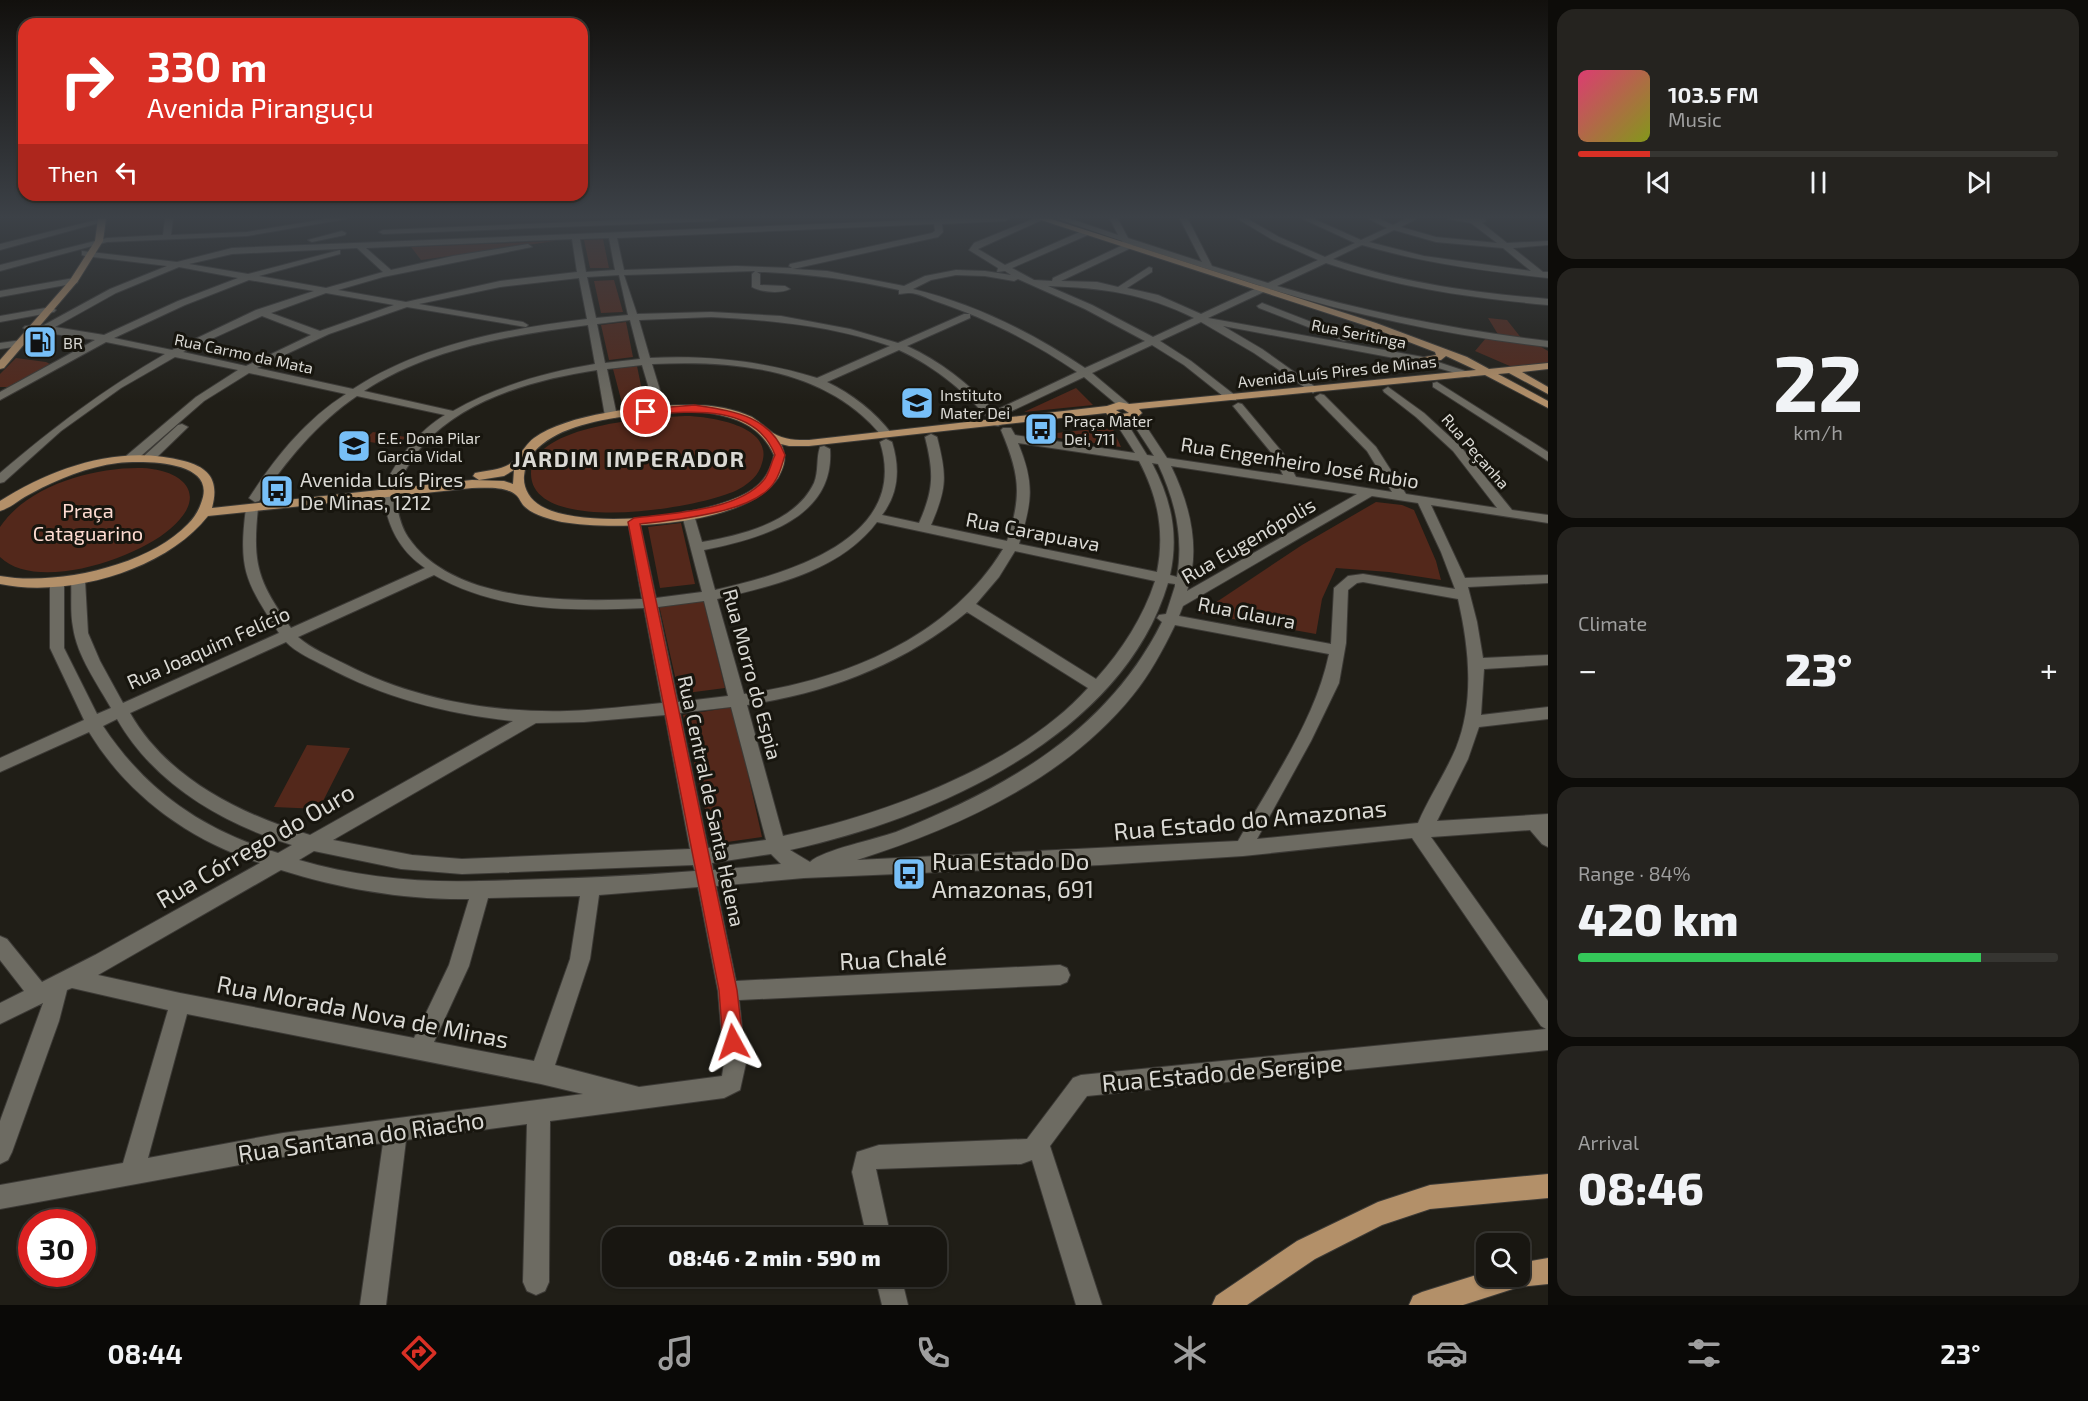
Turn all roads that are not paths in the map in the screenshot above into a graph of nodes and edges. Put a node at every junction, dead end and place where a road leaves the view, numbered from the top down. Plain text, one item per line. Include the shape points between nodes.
1 (138, 280) edge
2 (239, 280) edge
3 (264, 280) edge
4 (357, 280) edge
5 (541, 280) edge
6 (557, 280) edge
7 (584, 280) edge
8 (623, 280) edge
9 (756, 280) edge
10 (829, 280) edge
11 (929, 280) edge
12 (1017, 280) edge
13 (1026, 280) edge
14 (1058, 280) edge
15 (1134, 280) edge
16 (1241, 280) edge
17 (1245, 280) edge
18 (1283, 280) edge
19 (1402, 280) edge
20 (70, 281) joint
21 (1054, 282) junction
22 (1032, 283) junction
23 (1121, 288) junction
24 (1266, 288) junction
25 (785, 289) dead end
26 (322, 290) junction
27 (902, 292) junction
28 (0, 294) edge
29 (1548, 302) edge
30 (408, 304) junction
31 (1262, 306) dead end
32 (419, 307) junction
33 (47, 310) junction
34 (260, 312) junction
35 (632, 316) junction
36 (967, 316) junction
37 (0, 319) edge
38 (1204, 320) junction
39 (592, 321) junction
40 (1408, 321) junction
41 (506, 323) junction
42 (1373, 325) junction
43 (37, 328) junction
44 (540, 328) junction
45 (517, 332) junction
46 (1405, 334) junction
47 (321, 335) junction
48 (103, 338) junction
49 (1153, 342) junction
50 (18, 343) junction
51 (1548, 344) edge
52 (0, 346) edge
53 (896, 348) junction
54 (1440, 350) junction
55 (1380, 352) junction
56 (174, 354) junction
57 (0, 357) edge
58 (1463, 359) junction
59 (1423, 360) junction
60 (645, 362) junction
61 (1436, 363) junction
62 (1490, 364) junction
63 (0, 366) edge
64 (1548, 366) edge
65 (601, 367) junction
66 (1513, 370) junction
67 (254, 371) junction
68 (1548, 373) edge
69 (1469, 374) junction
70 (1082, 375) junction
71 (1523, 376) junction
72 (1502, 378) junction
73 (818, 382) junction
74 (1437, 385) junction
75 (1388, 390) junction
76 (1548, 391) edge
77 (356, 393) junction
78 (1316, 393) junction
79 (0, 397) edge
80 (1235, 402) junction
81 (1546, 402) edge
82 (660, 410) junction
83 (1131, 411) junction
84 (1114, 412) junction
85 (453, 414) junction
86 (611, 416) junction
87 (1002, 427) junction
88 (770, 436) junction
89 (931, 437) junction
90 (886, 438) junction
91 (824, 449) junction
92 (1548, 457) edge
93 (149, 458) junction
94 (1142, 458) junction
95 (130, 459) junction
96 (780, 460) junction
97 (1162, 460) junction
98 (518, 463) junction
99 (0, 479) edge
100 (1291, 480) junction
101 (390, 489) junction
102 (520, 492) junction
103 (1368, 493) junction
104 (1402, 498) junction
105 (1423, 501) junction
106 (254, 503) junction
107 (0, 507) edge
108 (206, 508) junction
109 (1508, 513) junction
110 (688, 515) junction
111 (876, 518) junction
112 (1548, 519) edge
113 (634, 522) junction
114 (922, 528) junction
115 (1012, 546) junction
116 (698, 548) junction
117 (435, 569) junction
118 (1162, 578) junction
119 (1548, 579) edge
120 (0, 580) edge
121 (78, 580) junction
122 (1183, 582) junction
123 (57, 583) junction
124 (1461, 589) junction
125 (710, 595) junction
126 (648, 602) junction
127 (1177, 603) junction
128 (967, 605) junction
129 (1149, 615) junction
130 (1171, 619) junction
131 (287, 634) junction
132 (1338, 650) junction
133 (1548, 660) edge
134 (1475, 664) junction
135 (1099, 688) junction
136 (738, 700) junction
137 (670, 708) junction
138 (118, 711) junction
139 (1548, 713) edge
140 (534, 717) junction
141 (93, 722) junction
142 (1473, 722) junction
143 (0, 765) edge
144 (1541, 822) edge
145 (1420, 830) junction
146 (1548, 839) edge
147 (887, 842) junction
148 (310, 843) junction
149 (776, 845) junction
150 (1242, 848) junction
151 (701, 857) junction
152 (278, 861) junction
153 (897, 867) junction
154 (804, 870) junction
155 (706, 880) junction
156 (591, 887) junction
157 (481, 890) junction
158 (0, 945) edge
159 (1060, 975) dead end
160 (56, 986) junction
161 (728, 990) junction
162 (180, 1003) junction
163 (0, 1014) edge
164 (1548, 1019) edge
165 (1548, 1039) edge
166 (420, 1049) junction
167 (541, 1073) junction
168 (724, 1087) joint
169 (644, 1098) junction
170 (539, 1112) junction
171 (396, 1129) junction
172 (1038, 1144) junction
173 (0, 1152) edge
174 (132, 1172) junction
175 (1548, 1186) edge
176 (0, 1197) edge
177 (876, 1227) edge
178 (1548, 1271) edge
179 (1530, 1274) edge
180 (536, 1282) dead end
181 (891, 1287) edge
182 (1480, 1287) edge
183 (373, 1305) edge
184 (895, 1305) edge
185 (1089, 1305) edge
186 (1225, 1305) edge
187 (1422, 1305) edge

1 - 43 street
2 - 48 street
3 - 26 street
4 - 26 street
5 - 30 street via 496,284
6 - 32 street
7 - 39 street
8 - 35 street
9 - 25 street via 755,286
10 - 27 street
11 - 27 street
12 - 22 street
13 - 22 street
14 - 21 street
15 - 23 street
16 - 24 main road
17 - 24 street
18 - 24 street
19 - 29 street via 1461,293
20 - 28 street
20 - 33 main road
21 - 22 street
21 - 23 street
22 - 49 street via 1093,309
23 - 38 street via 1155,297
24 - 38 street
24 - 40 street
24 - 42 main road
26 - 30 street
26 - 34 street
27 - 36 street
27 - 70 street via 952,304 1006,326
30 - 32 street
30 - 47 street
31 - 55 street
32 - 41 street
32 - 67 street via 346,331
33 - 37 street
33 - 43 main road
34 - 47 street
34 - 56 street
35 - 39 street
35 - 53 street via 766,316 805,321
35 - 60 street
36 - 53 street
36 - 70 street
38 - 49 street
38 - 55 street, Rua Seritinga
38 - 78 street via 1258,351
39 - 44 street
39 - 65 street
40 - 46 street
40 - 51 street via 1461,333
41 - 44 street
41 - 45 street
42 - 46 main road
42 - 54 main road
43 - 48 street, Rua Carmo da Mata
43 - 50 main road
44 - 45 street
45 - 77 street via 428,357
46 - 62 main road
47 - 67 street
48 - 56 street, Rua Carmo da Mata
48 - 79 street
49 - 70 street
49 - 80 street via 1199,371
50 - 52 street
50 - 57 main road
50 - 63 main road
53 - 73 street
53 - 87 street via 968,391
54 - 58 main road
54 - 59 main road via 1442,357
55 - 59 street, Rua Seritinga
56 - 67 street, Rua Carmo da Mata
56 - 99 street via 70,420
58 - 61 street, Rua Seritinga
58 - 62 main road
58 - 62 main road via 1471,356
59 - 61 street, Rua Seritinga
60 - 65 street
60 - 73 street via 740,363
60 - 82 street
61 - 69 street, Rua Seritinga
62 - 66 main road, Avenida Luís Pires de Minas
62 - 69 main road, Avenida Luís Pires de Minas
62 - 72 main road
64 - 66 main road, Avenida Luís Pires de Minas
65 - 85 street via 514,386
65 - 86 street
66 - 71 main road
67 - 77 street, Rua Carmo da Mata
67 - 93 street via 197,413
67 - 95 street via 202,398
68 - 71 main road, Avenida Luís Pires de Minas
69 - 78 main road, Avenida Luís Pires de Minas
70 - 83 street
70 - 84 street
70 - 87 street
71 - 72 main road, Avenida Luís Pires de Minas
71 - 76 main road
72 - 74 main road, Avenida Luís Pires de Minas
72 - 81 main road
73 - 90 street via 852,402
74 - 75 main road, Avenida Luís Pires de Minas
74 - 92 street
75 - 78 main road, Avenida Luís Pires de Minas
75 - 109 street, Rua Peçanha via 1457,449
77 - 85 street, Rua Carmo da Mata
77 - 106 street via 303,434 272,471
78 - 80 main road, Avenida Luís Pires de Minas
78 - 104 street via 1372,449
80 - 83 main road, Avenida Luís Pires de Minas
80 - 100 street via 1279,455
82 - 86 main road
82 - 88 main road via 717,410 745,418
83 - 84 main road, Avenida Luís Pires de Minas
83 - 97 street
84 - 87 main road
84 - 94 street
85 - 101 street via 411,451
86 - 98 main road via 558,429 528,448
87 - 89 main road
87 - 90 main road
87 - 94 street, Rua Engenheiro José Rubio
87 - 115 street via 1020,464 1024,496
88 - 90 main road via 795,443
88 - 96 main road
89 - 90 main road
89 - 114 street via 941,479
90 - 91 main road
90 - 111 street via 893,470 890,489
91 - 96 main road via 800,451
91 - 116 street via 824,473 819,487 796,512 759,532
93 - 95 main road
93 - 108 main road via 181,463 202,474 210,492
94 - 97 street, Rua Engenheiro José Rubio
94 - 118 street via 1164,507 1168,532
95 - 107 main road via 69,471
96 - 110 main road via 770,482 756,493 735,503
97 - 100 street, Rua Engenheiro José Rubio
97 - 122 street via 1185,525 1189,550
98 - 101 main road via 491,475
98 - 102 main road
100 - 103 street, Rua Engenheiro José Rubio
101 - 102 main road via 487,483
101 - 106 main road
101 - 117 street via 394,523 403,540
102 - 113 main road via 538,509 567,520
103 - 104 street, Rua Engenheiro José Rubio
103 - 127 street, Rua Eugenópolis
104 - 105 street, Rua Engenheiro José Rubio
105 - 109 street, Rua Engenheiro José Rubio
105 - 124 street via 1451,557
106 - 108 main road
106 - 131 street via 247,550 253,579
108 - 121 main road via 176,540 156,553
109 - 112 street, Rua Engenheiro José Rubio
110 - 113 main road
110 - 116 street, Rua Morro do Espia
111 - 114 street, Rua Carapuava
111 - 125 street via 844,548 807,569 774,582
113 - 126 street, Rua Central de Santa Helena
114 - 115 street, Rua Carapuava
115 - 118 street, Rua Carapuava
115 - 128 street via 996,575
116 - 125 street, Rua Morro do Espia
117 - 126 street via 470,586 529,601 593,605
117 - 131 street, Rua Joaquim Felício
118 - 122 street, Rua Carapuava
118 - 129 street
119 - 124 street
120 - 123 main road
121 - 123 main road
121 - 138 street via 82,638
122 - 127 street
123 - 141 street, Rua Estado do Amazonas via 57,648
124 - 132 street via 1353,579 1341,588
124 - 134 street
125 - 126 street
125 - 136 street, Rua Morro do Espia
126 - 137 street, Rua Central de Santa Helena
127 - 130 street
128 - 135 street
128 - 136 street via 914,642 846,675 813,686
129 - 130 street, Rua Glaura
129 - 135 street via 1130,650
130 - 132 street, Rua Glaura
130 - 147 street via 1164,639 1128,692 1081,737 990,796
131 - 138 street, Rua Joaquim Felício
131 - 140 street via 295,643 386,690 415,699
132 - 150 street via 1331,683 1303,741
133 - 134 street
134 - 142 street
135 - 149 street via 1028,746 955,786 877,819
136 - 137 street
136 - 149 street, Rua Morro do Espia
137 - 140 street
137 - 151 street, Rua Central de Santa Helena
138 - 141 street, Rua Joaquim Felício
138 - 148 street via 139,741 181,783 237,817
139 - 142 street
140 - 148 street, Rua Córrego do Ouro
141 - 143 street, Rua Joaquim Felício
141 - 152 street, Rua Estado do Amazonas via 118,762 177,815 212,836
142 - 145 street via 1459,759
144 - 145 street, Rua Estado do Amazonas
144 - 146 street
145 - 150 street, Rua Estado do Amazonas
145 - 164 street
147 - 153 street
147 - 154 street
148 - 151 street via 377,858 447,866
148 - 152 street, Rua Córrego do Ouro
149 - 151 street
149 - 154 street via 780,853
150 - 153 street, Rua Estado do Amazonas
151 - 155 street, Rua Central de Santa Helena
152 - 157 street, Rua Estado do Amazonas via 383,885
152 - 160 street, Rua Córrego do Ouro
153 - 154 street, Rua Estado do Amazonas
154 - 155 street, Rua Estado do Amazonas
155 - 156 street, Rua Estado do Amazonas
155 - 161 street, Rua Central de Santa Helena
156 - 157 street, Rua Estado do Amazonas
156 - 167 street via 580,959
157 - 166 street via 459,966
158 - 160 street
159 - 161 street, Rua Chalé
160 - 162 street, Rua Morada Nova de Minas
160 - 163 street, Rua Córrego do Ouro
160 - 173 street via 48,1021
161 - 168 street, Rua Central de Santa Helena via 735,1063 732,1083
162 - 166 street, Rua Morada Nova de Minas
162 - 174 street
165 - 172 street, Rua Estado de Sergipe via 1088,1084 1074,1092
166 - 167 street, Rua Morada Nova de Minas
167 - 169 street, Rua Morada Nova de Minas
168 - 169 street, Rua Santana do Riacho
169 - 170 street, Rua Santana do Riacho
170 - 171 street, Rua Santana do Riacho
170 - 180 street
171 - 174 street, Rua Santana do Riacho via 260,1148
171 - 183 street
172 - 177 street via 1021,1152 865,1160 864,1172
172 - 185 street
174 - 176 street, Rua Santana do Riacho
175 - 186 main road via 1430,1197 1378,1214 1306,1250
178 - 179 main road
181 - 184 street
182 - 187 main road

